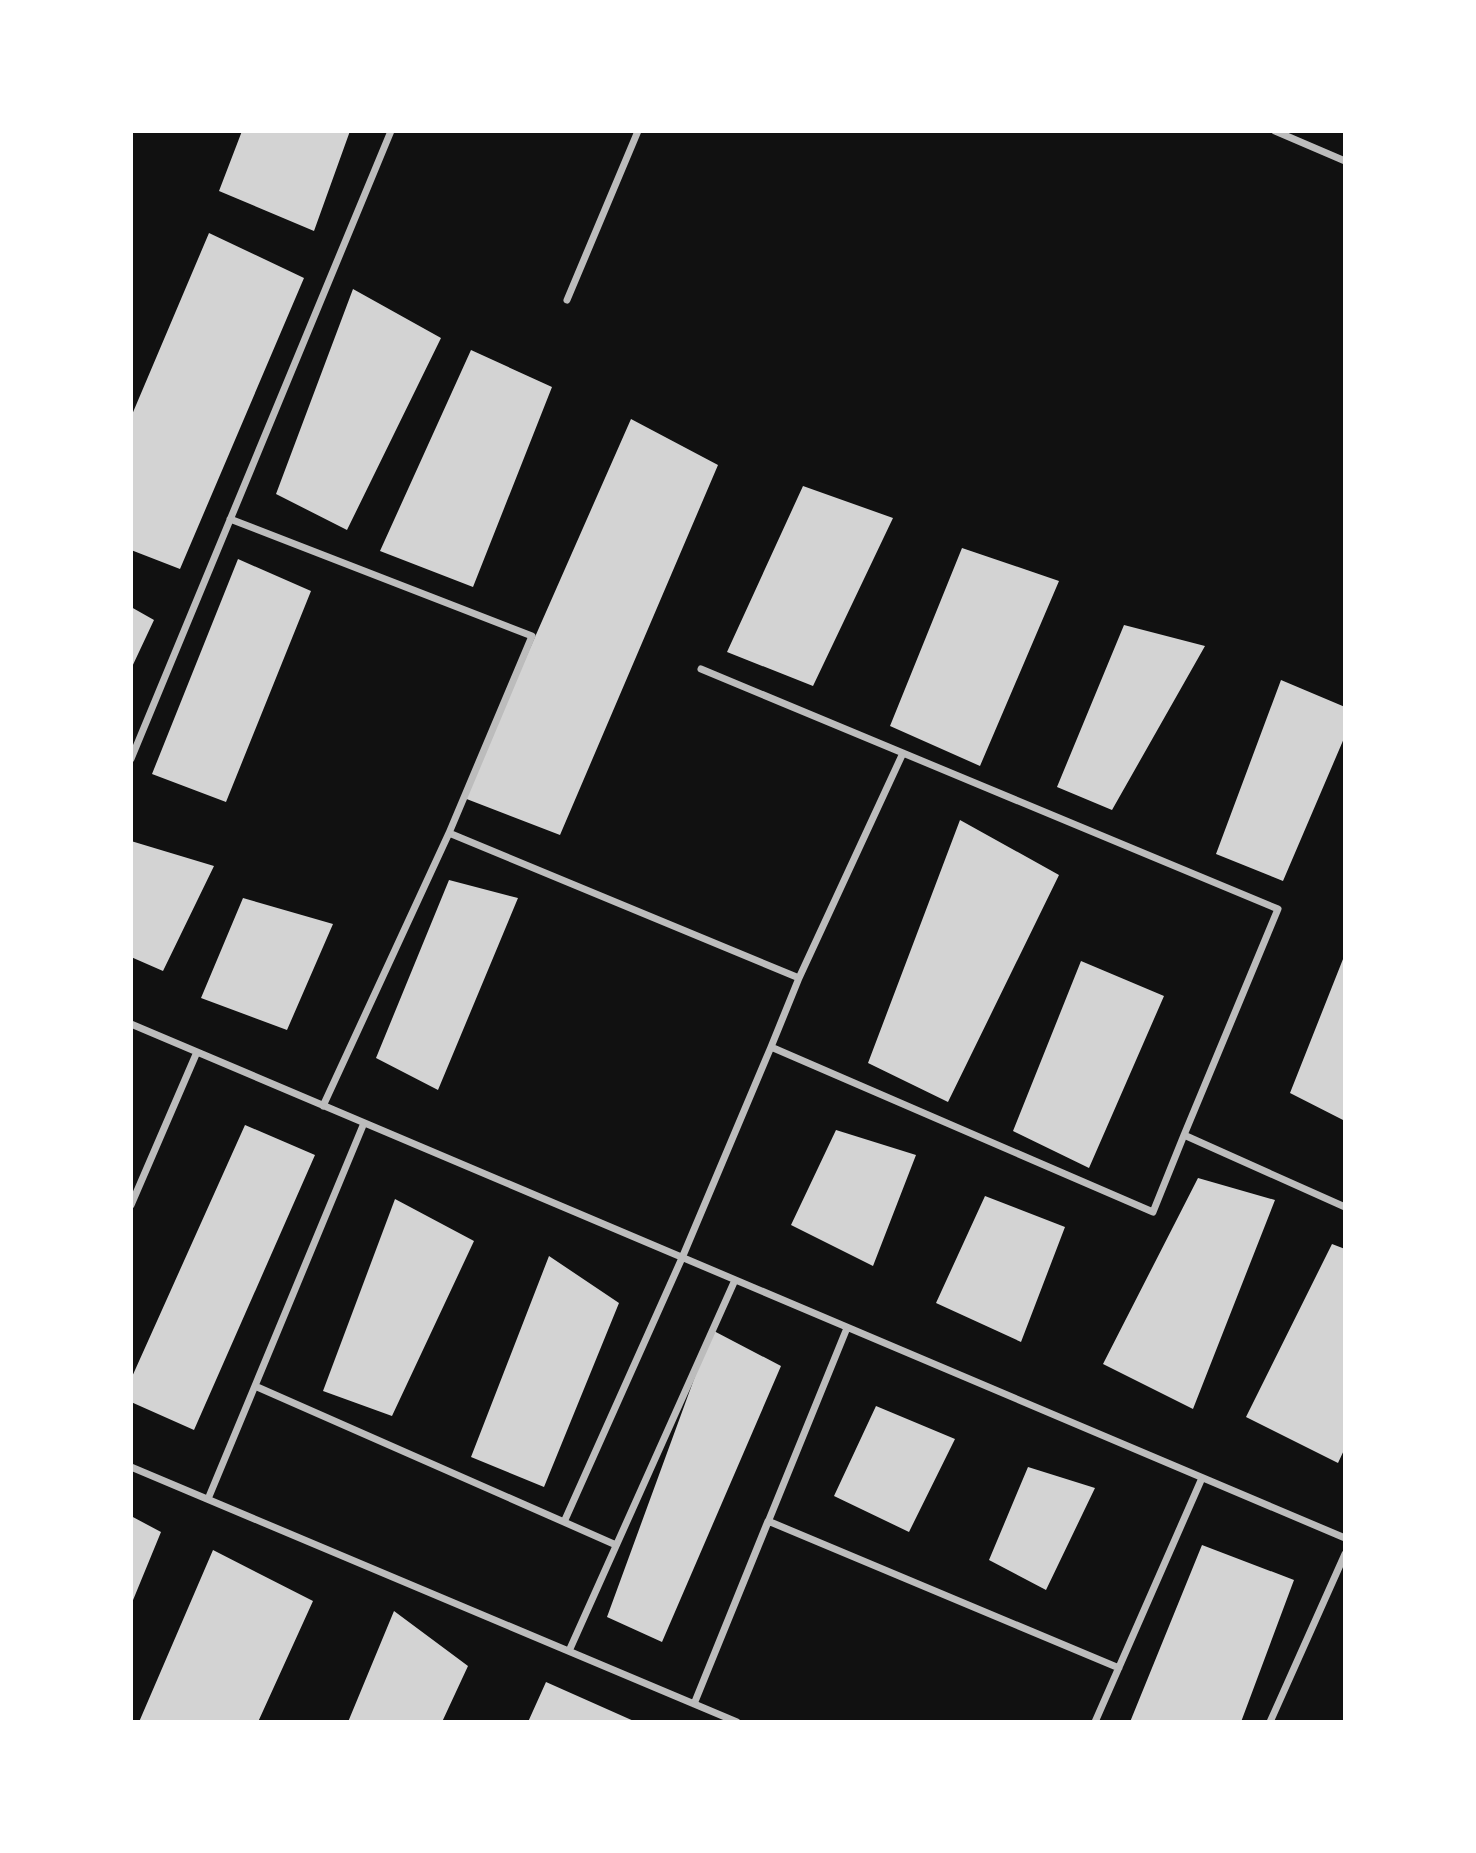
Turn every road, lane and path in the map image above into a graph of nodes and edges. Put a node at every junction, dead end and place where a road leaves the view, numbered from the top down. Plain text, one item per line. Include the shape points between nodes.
1 (391, 131) edge
2 (638, 131) edge
3 (1275, 131) edge
4 (1345, 160) edge
5 (567, 300) dead end
6 (230, 519) junction
7 (701, 669) dead end
8 (903, 753) junction
9 (131, 759) edge
10 (449, 832) junction
11 (799, 978) junction
12 (131, 1024) edge
13 (771, 1047) junction
14 (197, 1052) junction
15 (323, 1106) junction
16 (364, 1123) junction
17 (1184, 1135) junction
18 (131, 1205) edge
19 (1345, 1207) edge
20 (682, 1258) junction
21 (735, 1280) junction
22 (847, 1328) junction
23 (255, 1386) junction
24 (131, 1467) edge
25 (1202, 1478) junction
26 (208, 1499) junction
27 (768, 1521) junction
28 (564, 1522) junction
29 (1345, 1538) edge
30 (616, 1545) junction
31 (1345, 1554) edge
32 (569, 1651) junction
33 (1118, 1668) junction
34 (694, 1704) junction
35 (737, 1722) edge
36 (1095, 1722) edge
37 (1270, 1722) edge

1 - 6 street
2 - 5 street
3 - 4 street
6 - 9 street
6 - 10 street via 532,636
7 - 8 street
8 - 11 street
8 - 17 street via 1278,909
10 - 11 street
10 - 15 street
11 - 13 street
12 - 14 street
13 - 17 street via 1153,1212
13 - 20 street
14 - 15 street
14 - 18 street
15 - 16 street
16 - 20 street
16 - 23 street
17 - 19 street
20 - 21 street
20 - 28 street
21 - 22 street
21 - 30 street
22 - 25 street
22 - 27 street
23 - 26 street
23 - 28 street
24 - 26 street
25 - 29 street
25 - 33 street
26 - 32 street
27 - 33 street
27 - 34 street
28 - 30 street
30 - 32 street
31 - 37 street
32 - 34 street
33 - 36 street
34 - 35 street

